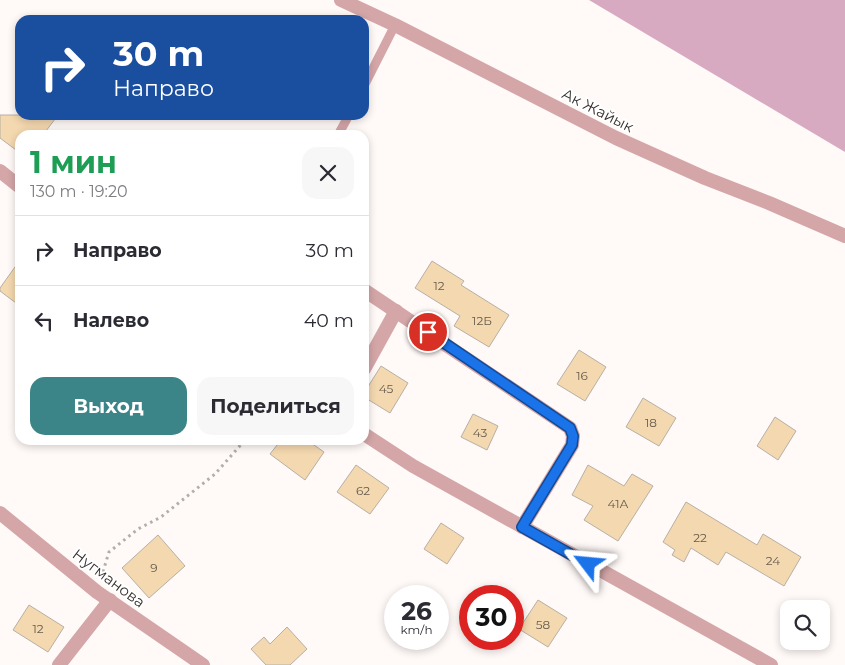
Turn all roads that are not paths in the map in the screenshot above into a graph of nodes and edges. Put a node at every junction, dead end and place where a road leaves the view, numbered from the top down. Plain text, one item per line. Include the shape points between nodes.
1 (341, 0) edge
2 (395, 24) junction
3 (369, 76) edge
4 (0, 171) edge
5 (15, 183) edge
6 (845, 236) edge
7 (369, 293) edge
8 (396, 311) junction
9 (369, 360) edge
10 (369, 437) edge
11 (0, 513) edge
12 (522, 527) junction
13 (110, 600) junction
14 (59, 665) edge
15 (203, 665) edge
16 (771, 665) edge

1 - 2 street, Ак Жайык
2 - 3 lane
2 - 6 street, Ак Жайык via 616,138
4 - 5 street
7 - 8 street
8 - 9 street
8 - 12 street via 570,428 572,445
10 - 12 street via 412,466
11 - 13 street, Нугманова
12 - 16 street
13 - 14 street
13 - 15 street, Нугманова

